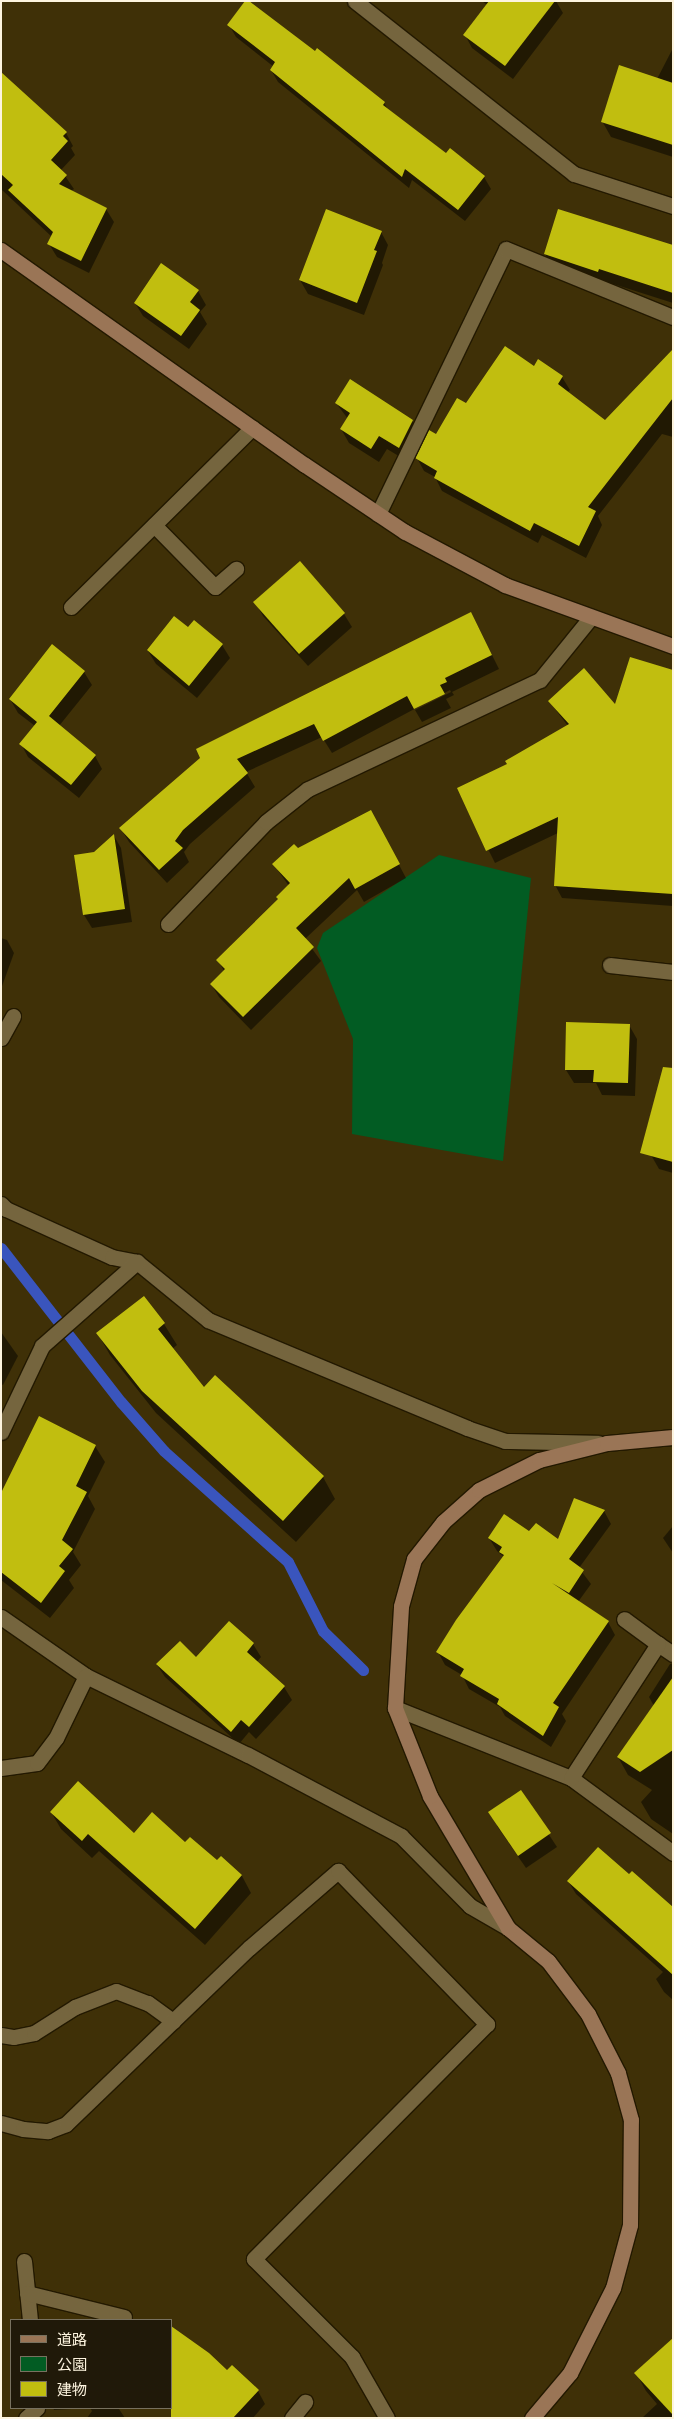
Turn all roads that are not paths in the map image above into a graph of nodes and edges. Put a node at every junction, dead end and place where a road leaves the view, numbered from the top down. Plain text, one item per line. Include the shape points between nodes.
1 (355, 1) edge
2 (673, 206) edge
3 (1, 250) edge
4 (673, 317) edge
5 (252, 428) junction
6 (378, 514) junction
7 (154, 525) junction
8 (236, 569) dead end
9 (71, 607) dead end
10 (591, 617) junction
11 (673, 646) edge
12 (168, 924) dead end
13 (610, 965) dead end
14 (673, 972) edge
15 (13, 1016) dead end
16 (1, 1038) edge
17 (1, 1204) edge
18 (137, 1262) junction
19 (1, 1432) edge
20 (673, 1437) edge
21 (607, 1443) junction
22 (1, 1617) edge
23 (624, 1619) dead end
24 (658, 1644) junction
25 (673, 1654) edge
26 (86, 1676) junction
27 (395, 1708) junction
28 (1, 1768) edge
29 (571, 1778) junction
30 (673, 1853) edge
31 (508, 1928) junction
32 (173, 2021) junction
33 (1, 2035) edge
34 (1, 2123) edge
35 (24, 2261) dead end
36 (27, 2293) junction
37 (124, 2317) dead end
38 (30, 2319) edge
39 (305, 2402) dead end
40 (36, 2409) edge
41 (26, 2418) edge
42 (292, 2418) edge
43 (387, 2418) edge
44 (532, 2418) edge

1 - 2 street via 574,174
3 - 5 street
4 - 6 street via 506,249
5 - 6 street
5 - 7 street
6 - 10 street via 405,532 505,584
7 - 8 street via 215,587
7 - 9 street
10 - 11 street
10 - 12 street via 540,680 308,789 266,822
13 - 14 street
15 - 16 street
17 - 18 street via 112,1257
18 - 19 street via 42,1346
18 - 21 street via 208,1320 467,1428 505,1441
20 - 21 street
21 - 27 street via 539,1460 480,1490 443,1522 414,1559 401,1606
22 - 26 street
23 - 24 street
24 - 25 street
24 - 29 street
26 - 28 street via 56,1738 37,1763
26 - 31 street via 248,1755 400,1836 470,1906
27 - 29 street
27 - 31 street via 430,1796
29 - 30 street
31 - 44 street via 548,1961 588,2014 618,2073 631,2120 630,2225 613,2288 570,2373
32 - 33 street via 148,2003 116,1990 75,2007 34,2032 14,2037
32 - 34 street via 66,2124 48,2131
32 - 43 street via 249,1948 338,1871 487,2024 254,2259 352,2358
35 - 36 street
36 - 37 street
36 - 38 street
39 - 42 street
40 - 41 street

